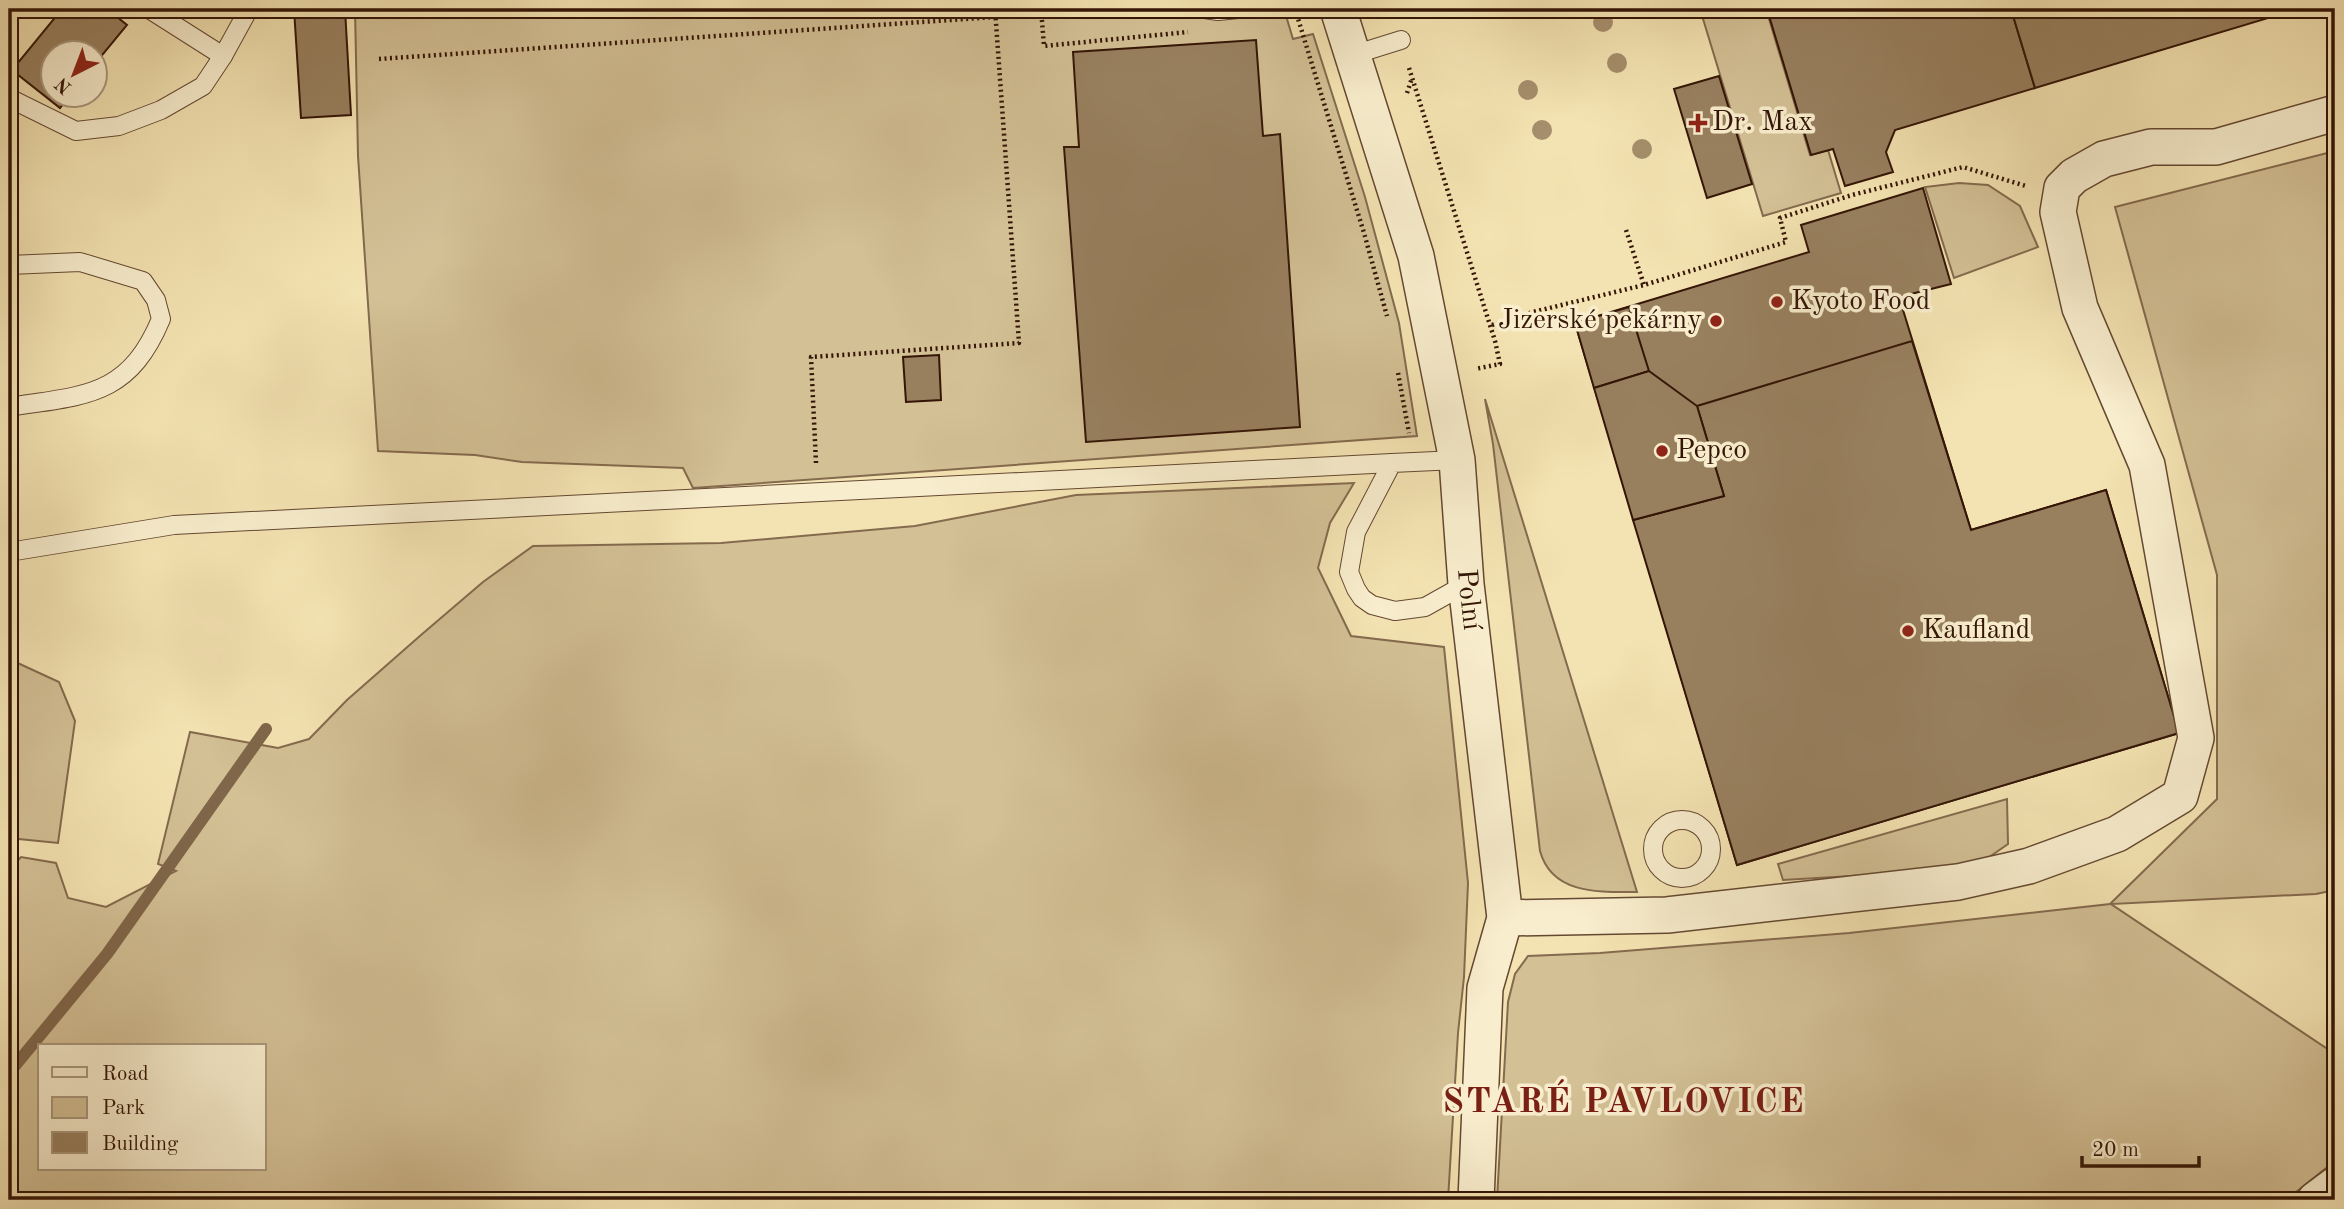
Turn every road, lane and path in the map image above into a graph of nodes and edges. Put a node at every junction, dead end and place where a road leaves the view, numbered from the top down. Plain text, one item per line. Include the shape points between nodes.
1 (149, 9) edge
2 (246, 9) edge
3 (995, 9) edge
4 (1041, 9) edge
5 (1238, 9) edge
6 (1295, 9) edge
7 (1338, 9) edge
8 (1211, 10) edge
9 (995, 17) junction
10 (1401, 40) dead end
11 (1353, 55) junction
12 (223, 56) junction
13 (379, 59) dead end
14 (1412, 78) dead end
15 (9, 98) edge
16 (2335, 113) edge
17 (2061, 197) junction
18 (1626, 230) dead end
19 (9, 265) edge
20 (1644, 285) junction
21 (1389, 324) dead end
22 (1492, 325) junction
23 (1396, 365) dead end
24 (1471, 370) dead end
25 (9, 407) edge
26 (1457, 460) junction
27 (1414, 461) junction
28 (1392, 463) junction
29 (817, 493) junction
30 (9, 552) edge
31 (1466, 584) junction
32 (1505, 918) junction
33 (2335, 1185) edge
34 (1476, 1200) edge
35 (2315, 1200) edge

1 - 12 lane
2 - 12 lane
3 - 9 path
4 - 8 path via 1044,46 1223,28
5 - 8 lane
6 - 21 path
7 - 11 street, Polní
9 - 13 path
9 - 29 path via 1019,343 811,357
10 - 11 lane
11 - 26 street, Polní via 1416,256
12 - 15 lane via 203,86 161,110 119,126 76,131
14 - 22 path
16 - 17 street via 2216,147 2151,147 2104,159 2074,176 2062,188
17 - 20 path via 1963,167 1780,218 1786,242
17 - 32 street via 2058,212 2080,308 2147,466 2196,738 2180,796 2117,834 2029,866 1958,882 1667,915
18 - 20 path
19 - 25 lane via 80,262 143,281 156,300 161,319 142,357 122,377 92,394
20 - 22 path
22 - 24 path via 1500,364
23 - 27 path
26 - 27 lane
26 - 31 street, Polní
27 - 28 lane
28 - 29 lane
28 - 31 lane via 1356,532 1349,572 1356,589 1372,605 1395,611 1425,607
29 - 30 lane via 174,525
31 - 32 street, Polní
32 - 34 street, Polní via 1485,988
33 - 35 street

